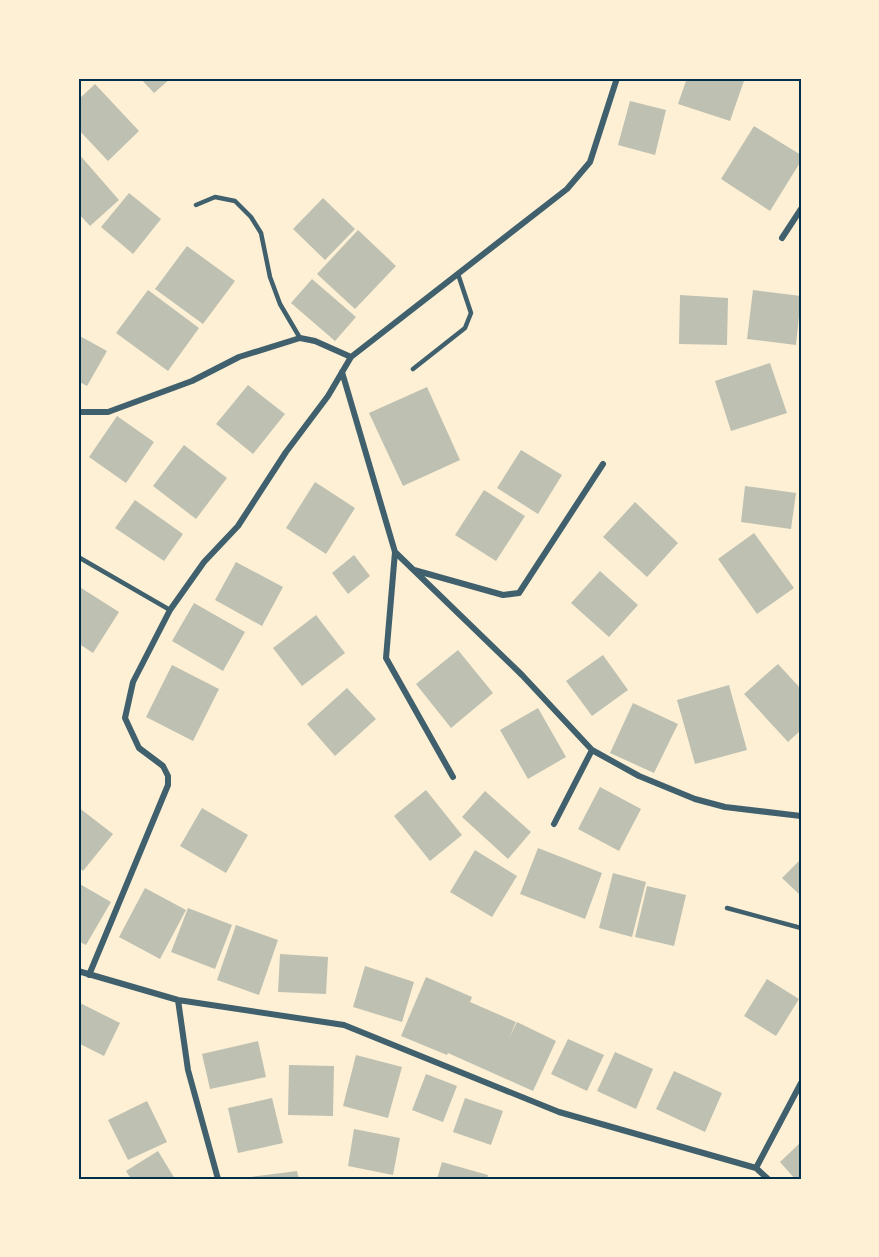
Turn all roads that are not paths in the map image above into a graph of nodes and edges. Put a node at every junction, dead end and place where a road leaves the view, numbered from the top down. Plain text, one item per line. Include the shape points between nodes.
1 (617, 78) edge
2 (196, 205) dead end
3 (801, 209) edge
4 (782, 237) dead end
5 (458, 274) junction
6 (300, 338) junction
7 (351, 357) junction
8 (413, 369) dead end
9 (342, 372) junction
10 (78, 412) edge
11 (603, 464) dead end
12 (395, 552) junction
13 (80, 558) dead end
14 (413, 569) junction
15 (170, 610) junction
16 (592, 750) junction
17 (453, 777) dead end
18 (801, 816) edge
19 (554, 824) dead end
20 (727, 908) dead end
21 (801, 928) edge
22 (78, 971) edge
23 (89, 975) junction
24 (178, 999) junction
25 (801, 1083) edge
26 (756, 1168) junction
27 (218, 1179) edge
28 (768, 1179) edge

1 - 5 street via 590,162 567,189
2 - 6 lane via 215,197 235,201 251,217 261,234 280,304
3 - 4 street
5 - 7 street
5 - 8 lane via 471,313 465,328
6 - 7 street
6 - 10 street via 238,357 192,381 108,412
7 - 9 street
9 - 12 street
9 - 15 street via 238,526 204,562
11 - 14 street via 519,593 503,595
12 - 14 street
12 - 17 street via 386,657
13 - 15 lane
14 - 16 street
15 - 23 street via 133,682 124,718 139,748 163,766 168,785
16 - 18 street via 639,776 695,799 725,807
16 - 19 street
20 - 21 lane
22 - 23 street
23 - 24 street
24 - 26 street via 344,1025 559,1112
24 - 27 street via 188,1070
25 - 26 street
26 - 28 street

